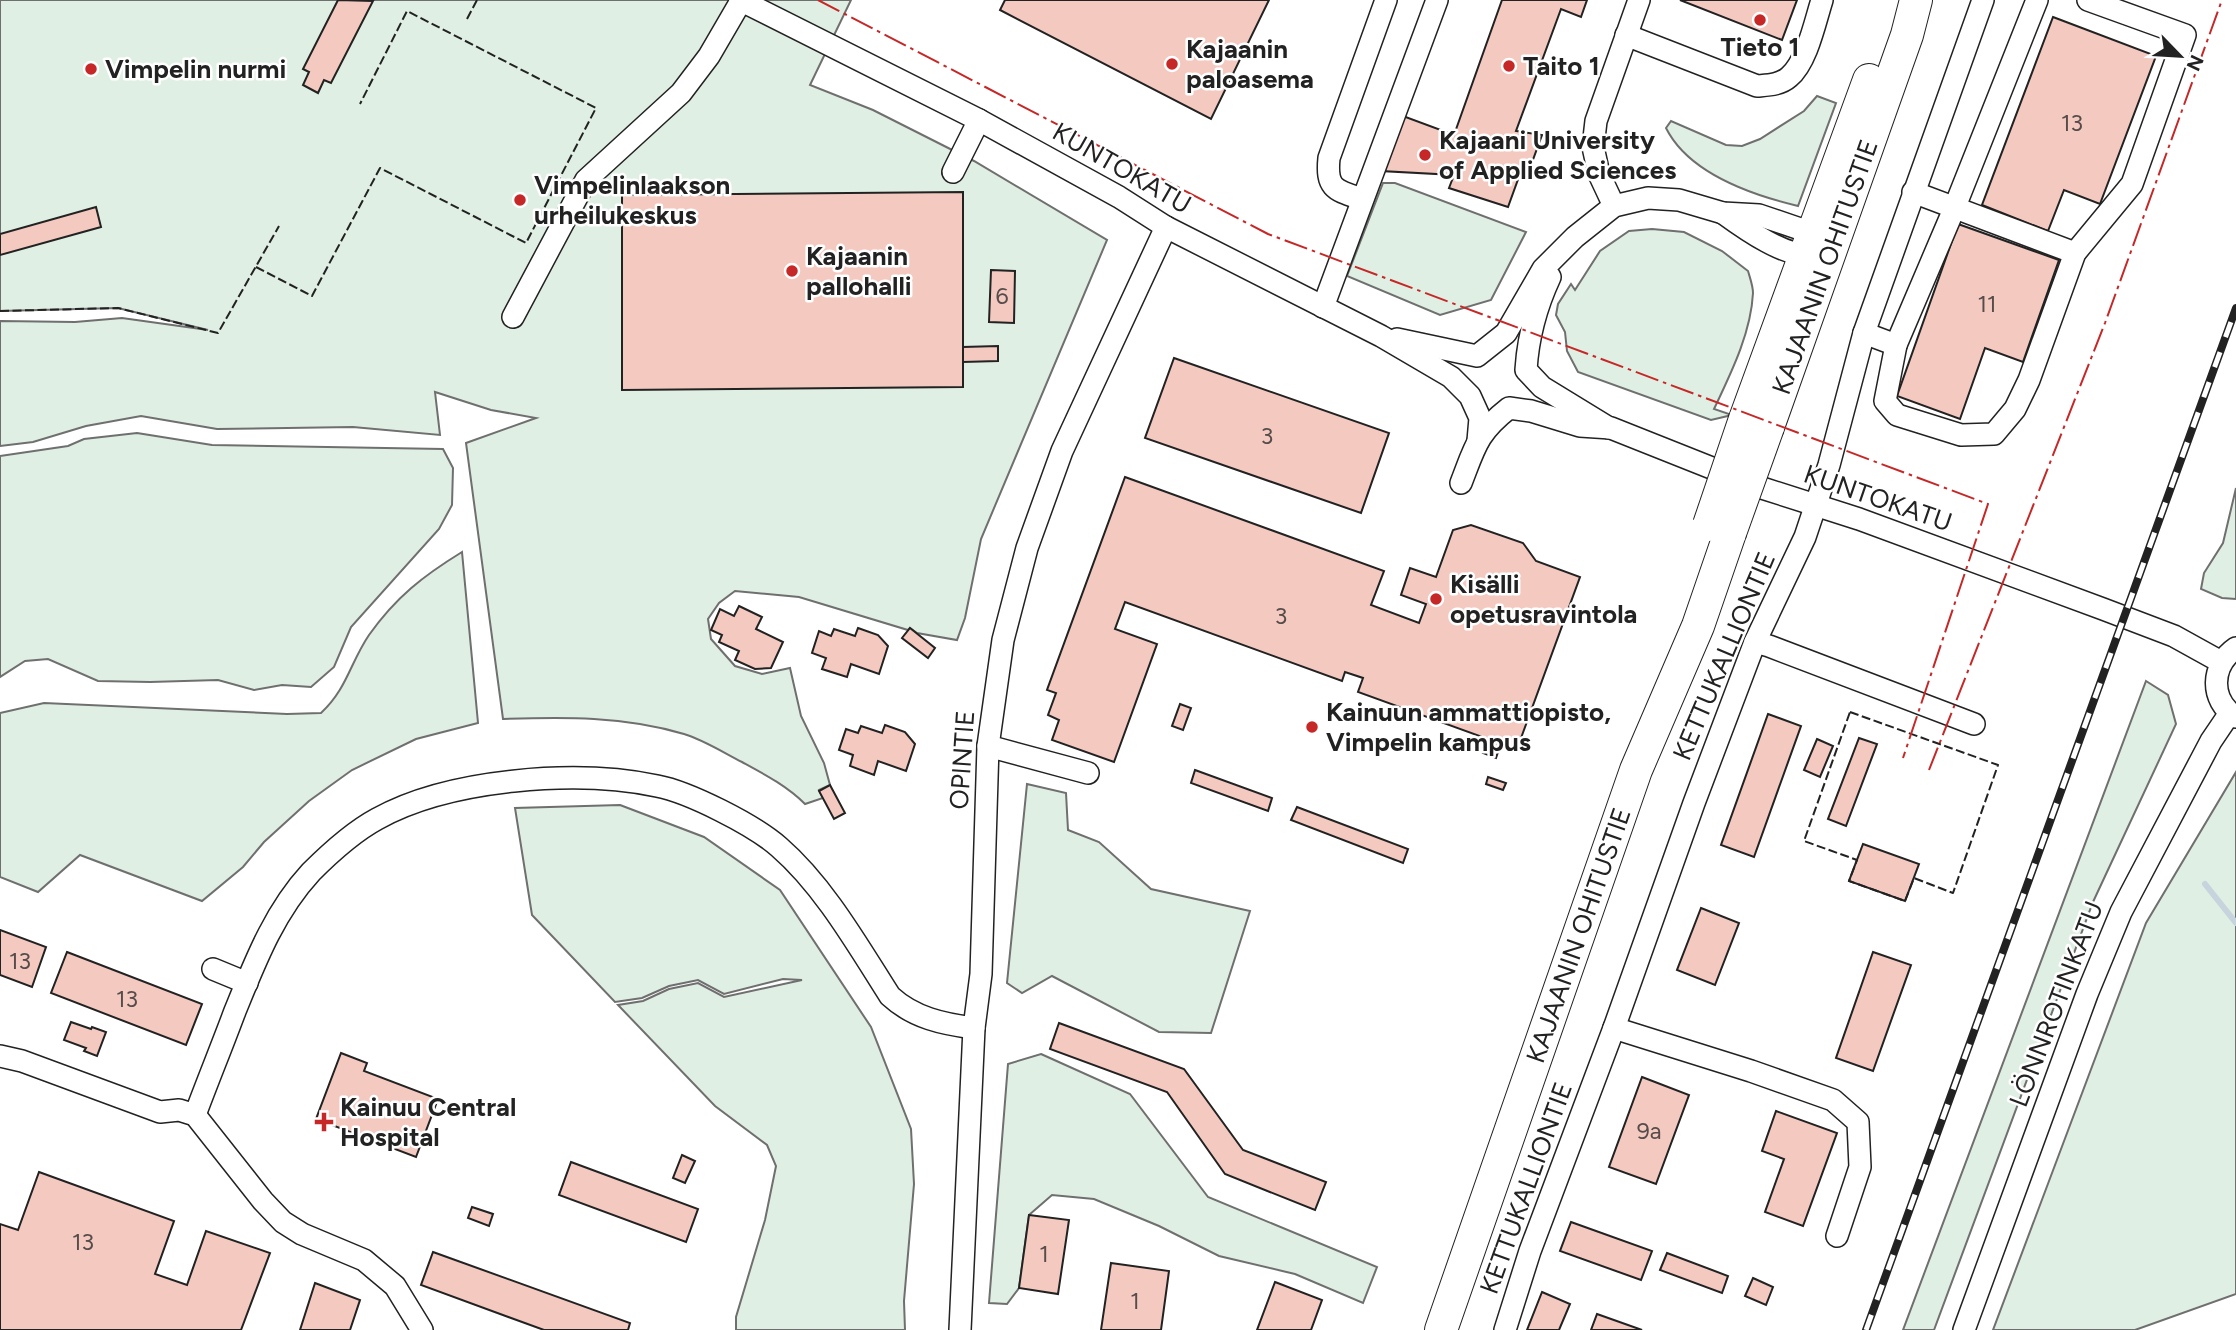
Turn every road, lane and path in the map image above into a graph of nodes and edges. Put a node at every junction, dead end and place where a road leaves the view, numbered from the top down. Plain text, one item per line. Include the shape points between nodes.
1 (740, 0) edge
2 (1386, 0) edge
3 (1437, 0) edge
4 (1639, 0) edge
5 (1822, 0) edge
6 (1900, 0) edge
7 (1916, 0) edge
8 (1983, 0) edge
9 (2038, 0) edge
10 (2088, 0) edge
11 (1626, 35) junction
12 (979, 120) junction
13 (953, 172) dead end
14 (1913, 192) junction
15 (1362, 200) junction
16 (1614, 206) junction
17 (1954, 209) junction
18 (1166, 227) junction
19 (1816, 248) junction
20 (2075, 253) junction
21 (1558, 255) junction
22 (1323, 307) junction
23 (513, 317) dead end
24 (1864, 333) junction
25 (1381, 336) junction
26 (1896, 345) junction
27 (1477, 356) junction
28 (1526, 370) junction
29 (1470, 396) junction
30 (1509, 408) junction
31 (1611, 428) junction
32 (1478, 441) junction
33 (1464, 485) dead end
34 (1816, 504) junction
35 (1755, 642) junction
36 (2229, 655) edge
37 (2233, 715) edge
38 (1974, 724) dead end
39 (988, 746) junction
40 (1088, 773) dead end
41 (214, 969) dead end
42 (247, 983) junction
43 (974, 1028) junction
44 (1614, 1028) junction
45 (0, 1056) edge
46 (195, 1115) junction
47 (1837, 1236) dead end
48 (422, 1330) edge
49 (960, 1330) edge
50 (1441, 1330) edge
51 (1505, 1330) edge
52 (1965, 1330) edge

1 - 12 street, KUNTOKATU
1 - 23 street via 709,56 681,93 586,180
2 - 15 street via 1329,158 1331,185
3 - 15 street
4 - 11 street
5 - 11 street via 1801,61 1789,78 1774,84 1757,86
6 - 19 highway, KAJAANIN OHITUSTIE
7 - 19 highway, KAJAANIN OHITUSTIE via 1907,35
8 - 14 street, KETTUKALLIONTIE
9 - 17 street
10 - 20 street via 2185,35 2132,184
11 - 16 street via 1596,121 1593,147
12 - 13 street
12 - 18 street, KUNTOKATU
14 - 17 street
14 - 24 street, KETTUKALLIONTIE
15 - 22 street
16 - 19 street via 1663,198 1723,214 1759,215
16 - 21 street
17 - 20 street
17 - 26 street
18 - 22 street, KUNTOKATU
18 - 39 street, OPINTIE via 1062,452 1027,548 1003,640
19 - 50 highway, KAJAANIN OHITUSTIE, bridge via 1721,534 1679,619 1636,770
20 - 26 street via 2029,380 2015,409 1994,434 1961,435 1897,415 1885,401
21 - 27 street via 1543,269 1506,333
21 - 28 street via 1533,320
22 - 25 street, KUNTOKATU
24 - 26 street
24 - 34 street, KETTUKALLIONTIE
25 - 27 street
25 - 29 street, KUNTOKATU via 1451,377
27 - 28 street via 1505,350
27 - 29 street via 1467,370
28 - 30 street via 1523,396
28 - 31 street via 1542,387
29 - 30 street via 1492,410
29 - 32 street via 1480,418
30 - 31 street, KUNTOKATU via 1580,426
30 - 32 street via 1488,425
31 - 34 street, KUNTOKATU via 1762,488
32 - 33 street
34 - 35 street, KETTUKALLIONTIE
34 - 36 street, KUNTOKATU
35 - 38 street
35 - 44 street, KETTUKALLIONTIE
36 - 37 street via 2217,675 2216,689
37 - 52 street, LÖNNROTINKATU via 2211,741 2121,912
39 - 40 street
39 - 43 street, OPINTIE via 981,974
41 - 42 street
42 - 43 street via 289,899 334,850 374,820 424,798 522,779 594,779 658,786 720,810 779,846 816,887 895,1001 942,1024
42 - 46 street
43 - 49 street, OPINTIE
44 - 47 street via 1833,1100 1858,1122 1860,1167
44 - 51 street, KETTUKALLIONTIE
45 - 46 street via 160,1112 178,1110
46 - 48 street via 283,1222 364,1260 395,1286

